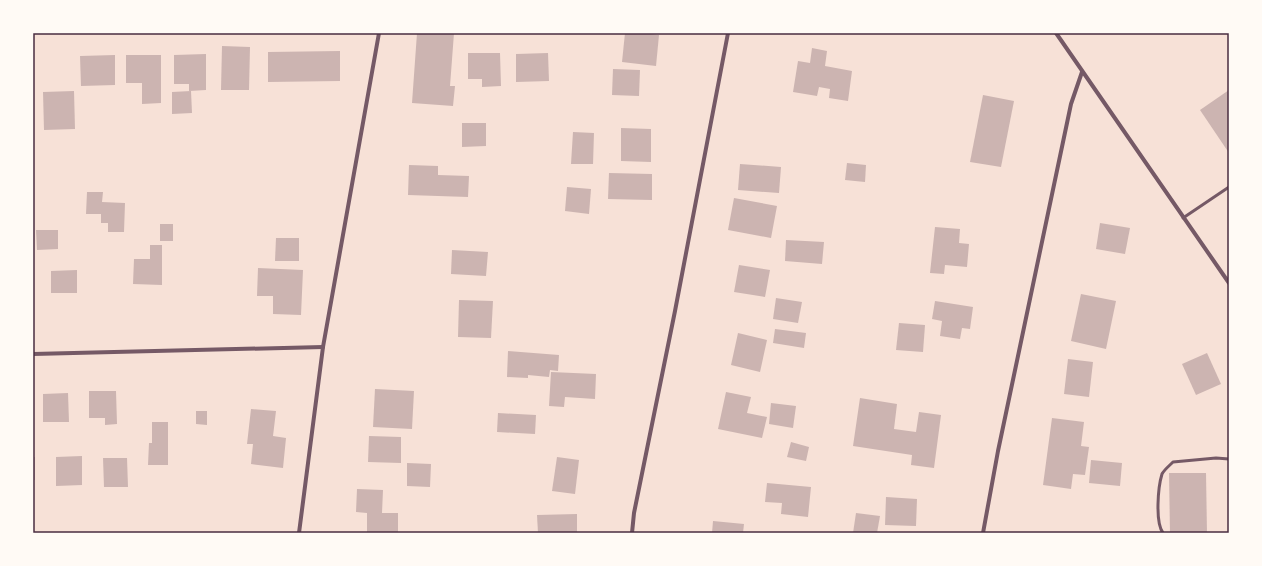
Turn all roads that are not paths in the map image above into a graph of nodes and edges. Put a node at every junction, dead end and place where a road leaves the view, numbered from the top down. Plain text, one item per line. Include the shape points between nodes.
1 (379, 33) edge
2 (728, 33) edge
3 (1056, 33) edge
4 (1082, 72) junction
5 (1229, 187) edge
6 (1183, 218) junction
7 (1229, 283) edge
8 (323, 347) junction
9 (33, 354) edge
10 (1229, 459) edge
11 (299, 533) edge
12 (632, 533) edge
13 (983, 533) edge
14 (1163, 533) edge

1 - 8 street
2 - 12 street
3 - 4 street
4 - 6 street
4 - 13 street via 1069,111
5 - 6 lane
6 - 7 street
8 - 9 street
8 - 11 street
10 - 14 lane via 1172,462 1162,473 1157,508 1160,530

